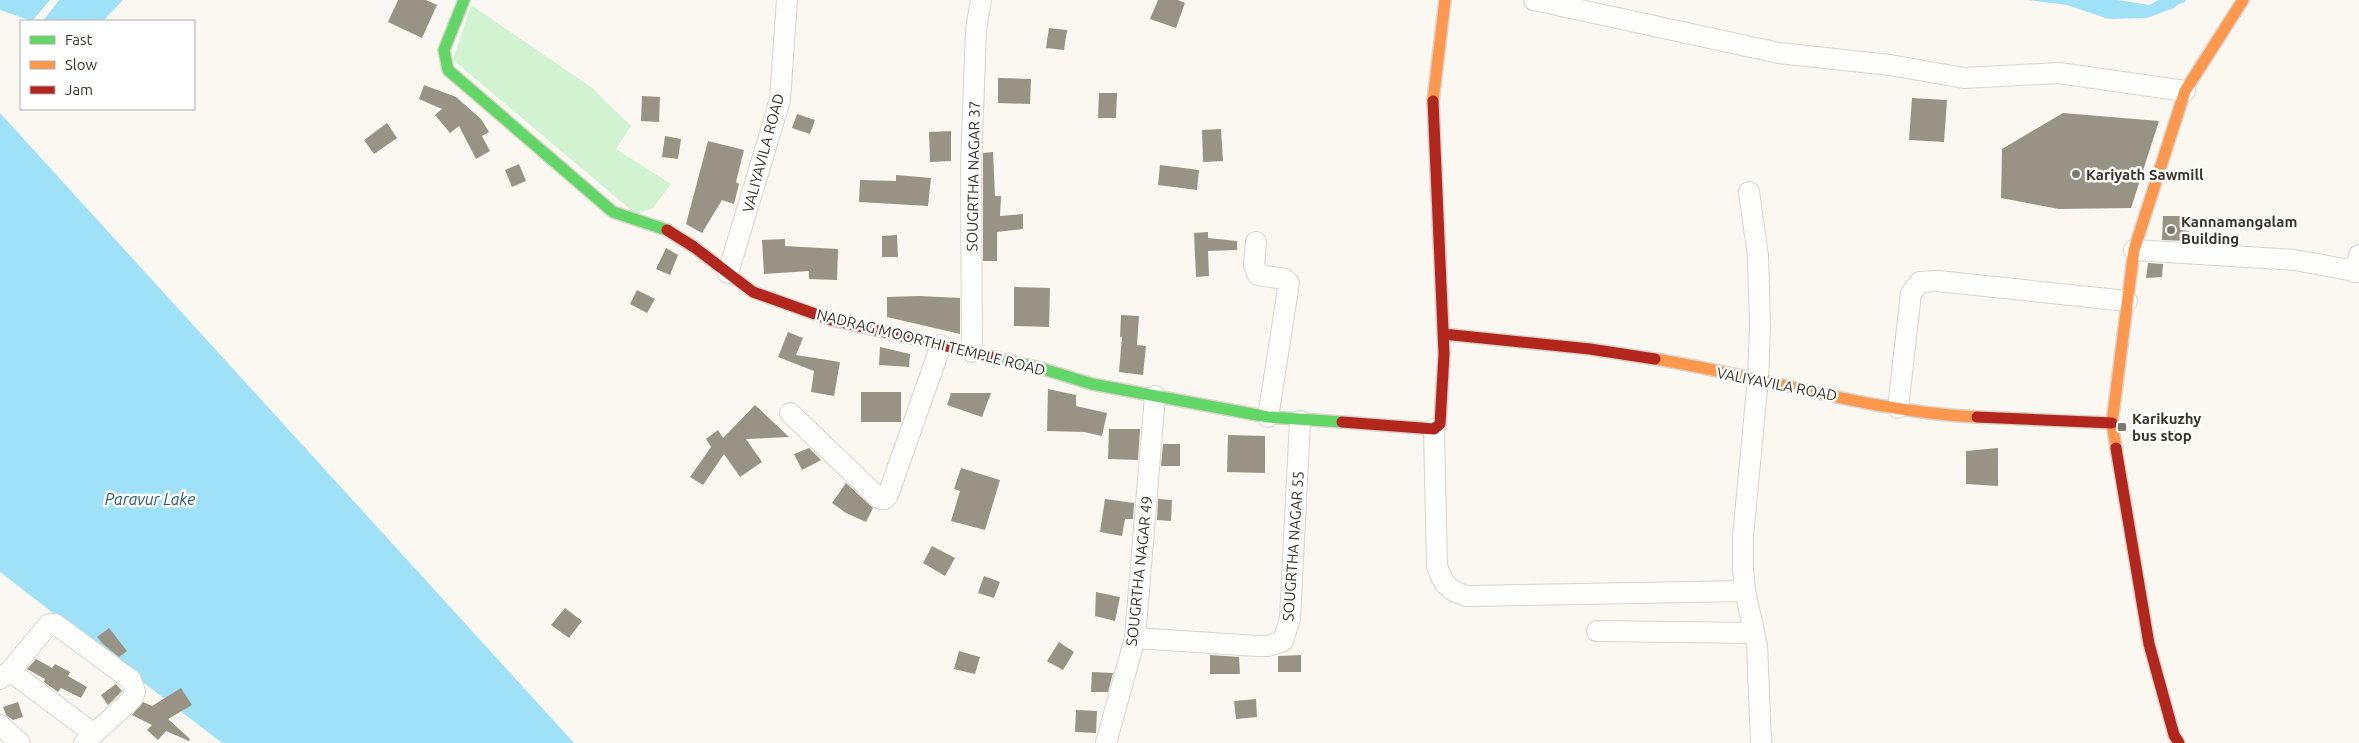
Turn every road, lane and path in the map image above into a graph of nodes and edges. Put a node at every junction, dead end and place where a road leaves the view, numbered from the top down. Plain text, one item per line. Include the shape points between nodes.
1 (464, 0) edge
2 (787, 0) edge
3 (981, 0) edge
4 (1445, 0) edge
5 (1534, 0) edge
6 (2241, 3) edge
7 (2185, 91) junction
8 (1749, 192) dead end
9 (1256, 242) dead end
10 (2134, 250) junction
11 (2357, 266) edge
12 (728, 273) junction
13 (2127, 301) junction
14 (1443, 334) junction
15 (941, 345) junction
16 (972, 352) junction
17 (1758, 379) junction
18 (1155, 396) junction
19 (1898, 408) junction
20 (790, 413) dead end
21 (1268, 417) junction
22 (1300, 421) junction
23 (2112, 423) junction
24 (1434, 429) junction
25 (1745, 591) junction
26 (1597, 631) dead end
27 (1754, 633) junction
28 (1135, 638) junction
29 (5, 675) edge
30 (0, 725) edge
31 (89, 738) edge
32 (20, 743) edge
33 (1106, 743) edge
34 (1760, 743) edge
35 (2179, 743) edge

1 - 12 street, NADRAG MOORTHI TEMPLE ROAD via 444,50 448,70 612,212 662,227
2 - 12 street, VALIYAVILA ROAD via 780,100
3 - 16 street, SOUGRTHA NAGAR 37 via 976,30 971,165
4 - 14 street via 1432,105
5 - 7 street via 1779,53 1964,78 2059,73
6 - 7 street
7 - 10 street
8 - 17 street via 1758,256
9 - 21 street via 1254,265 1258,274 1285,279 1289,283
10 - 11 street
10 - 13 street
12 - 15 street, NADRAG MOORTHI TEMPLE ROAD via 753,292 832,320
13 - 19 street via 1938,281 1920,282 1911,293
13 - 23 street
14 - 17 street, VALIYAVILA ROAD via 1590,349
14 - 24 street via 1442,408 1440,424
15 - 16 street, NADRAG MOORTHI TEMPLE ROAD
15 - 20 street via 885,500 880,499
16 - 18 street, NADRAG MOORTHI TEMPLE ROAD via 1092,384
17 - 19 street, VALIYAVILA ROAD
17 - 25 street via 1743,536
18 - 21 street, NADRAG MOORTHI TEMPLE ROAD
18 - 28 street, SOUGRTHA NAGAR 49
19 - 23 street, VALIYAVILA ROAD via 1953,416
21 - 22 street, NADRAG MOORTHI TEMPLE ROAD
22 - 24 street, NADRAG MOORTHI TEMPLE ROAD
22 - 28 street, SOUGRTHA NAGAR 55 via 1290,620 1284,641 1257,646
23 - 35 street via 2149,644
24 - 25 street via 1437,566 1443,584 1453,592 1467,596
25 - 27 street
26 - 27 street
27 - 34 street
28 - 33 street, SOUGRTHA NAGAR 49
29 - 31 street
29 - 31 street via 49,624 55,624 131,680 135,692 124,707
30 - 32 street

